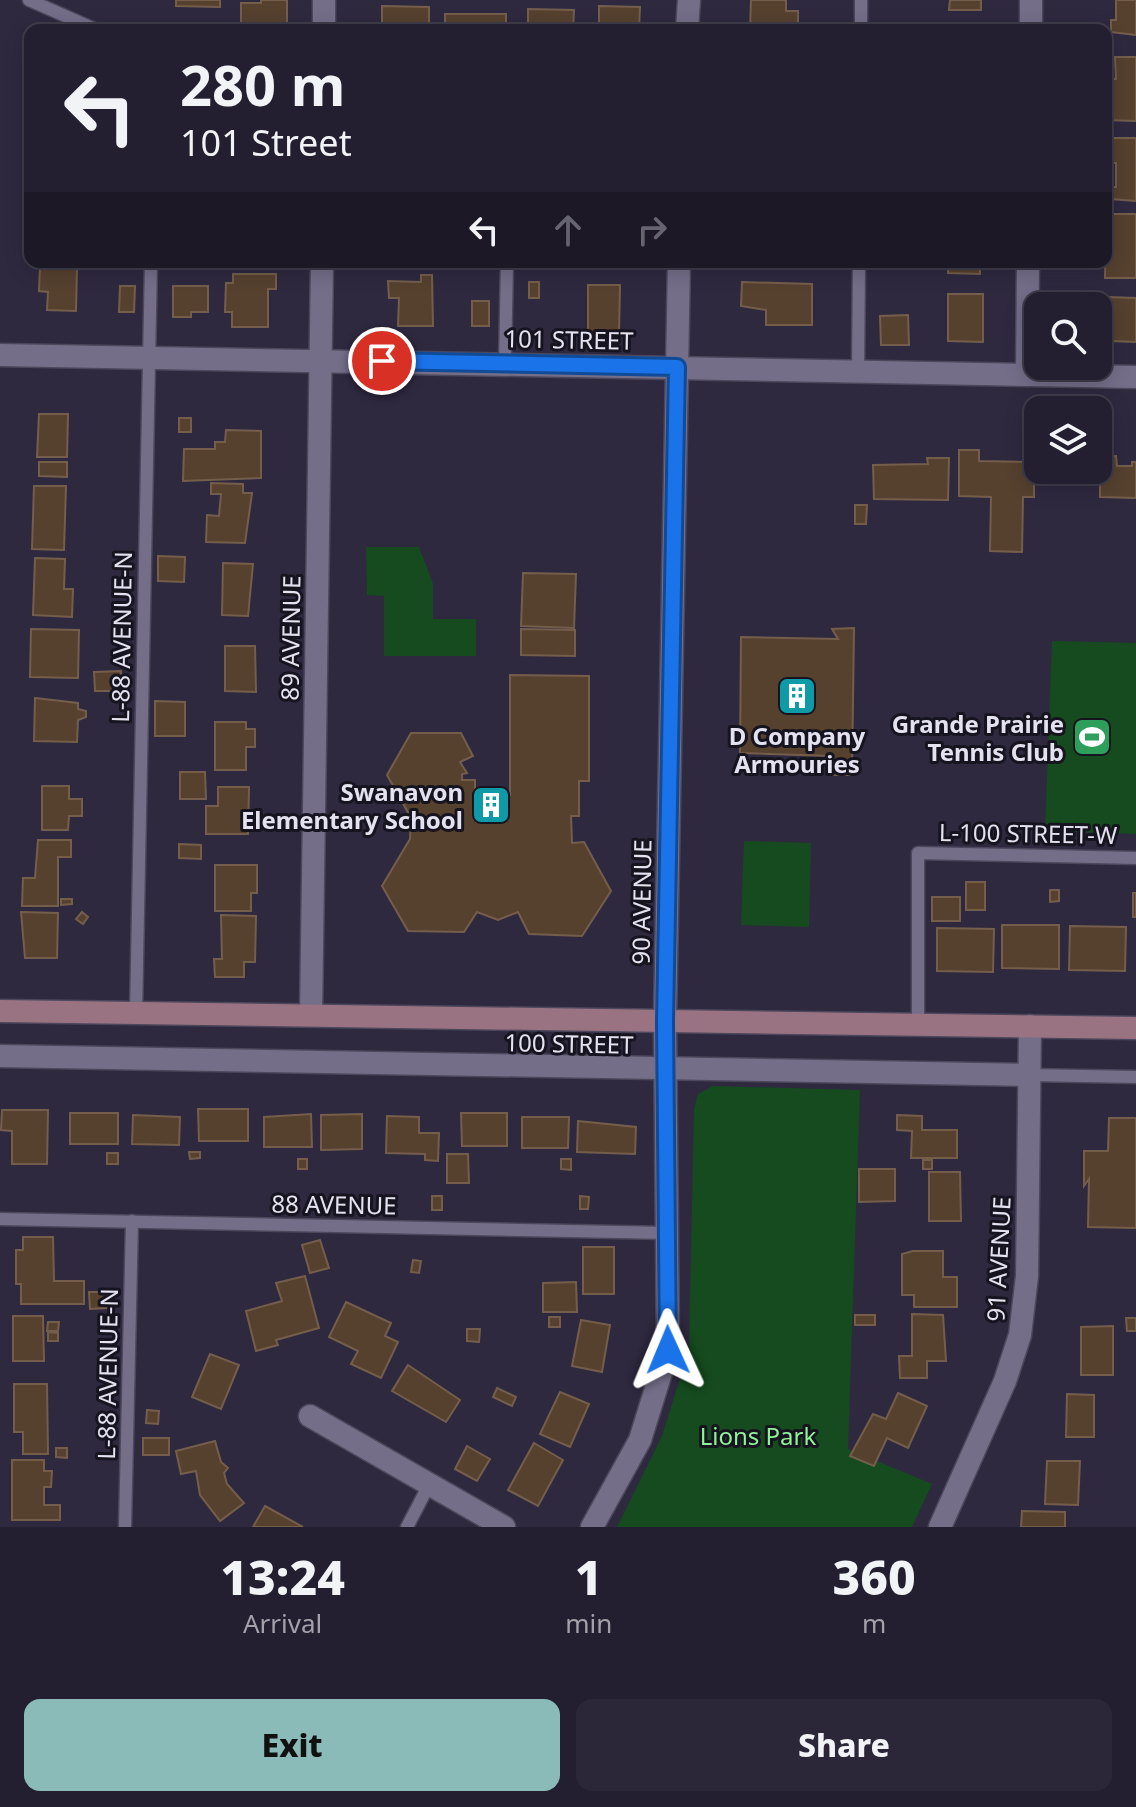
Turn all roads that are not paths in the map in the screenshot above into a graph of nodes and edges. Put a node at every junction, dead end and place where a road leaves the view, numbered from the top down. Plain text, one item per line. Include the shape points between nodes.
1 (29, 0) edge
2 (324, 0) edge
3 (689, 0) edge
4 (861, 0) edge
5 (1031, 0) edge
6 (83, 24) edge
7 (324, 24) edge
8 (687, 24) edge
9 (861, 24) edge
10 (1031, 24) edge
11 (151, 268) edge
12 (322, 268) edge
13 (507, 268) edge
14 (679, 268) edge
15 (859, 268) edge
16 (1028, 268) edge
17 (1028, 292) edge
18 (0, 355) edge
19 (149, 357) junction
20 (320, 359) junction
21 (505, 363) junction
22 (677, 367) junction
23 (858, 371) junction
24 (1024, 375) edge
25 (1112, 377) edge
26 (1136, 377) edge
27 (1136, 858) edge
28 (0, 1011) edge
29 (136, 1013) junction
30 (311, 1015) junction
31 (665, 1021) junction
32 (918, 1025) junction
33 (1030, 1026) junction
34 (1136, 1028) edge
35 (0, 1056) edge
36 (666, 1071) junction
37 (1030, 1075) junction
38 (1136, 1077) edge
39 (0, 1219) edge
40 (132, 1221) junction
41 (667, 1233) junction
42 (310, 1416) dead end
43 (430, 1483) junction
44 (125, 1527) edge
45 (407, 1527) edge
46 (504, 1527) edge
47 (592, 1527) edge
48 (940, 1527) edge

1 - 6 lane
2 - 7 street
3 - 8 street
4 - 9 lane
5 - 10 street
11 - 19 lane, L-88 AVENUE-N
12 - 20 street, 89 AVENUE
13 - 21 lane
14 - 22 street, 90 AVENUE
15 - 23 lane
16 - 17 street
18 - 19 street, 101 STREET
19 - 20 street, 101 STREET
19 - 29 lane, L-88 AVENUE-N
20 - 21 street, 101 STREET
20 - 30 street, 89 AVENUE
21 - 22 street, 101 STREET
22 - 23 street, 101 STREET
22 - 31 street, 90 AVENUE
23 - 24 street, 101 STREET
25 - 26 street, 101 STREET
27 - 32 lane, L-100 STREET-W via 918,853
28 - 29 main road, 100 STREET
29 - 30 main road, 100 STREET
30 - 31 main road, 100 STREET
31 - 32 main road, 100 STREET
31 - 36 street, 90 AVENUE
32 - 33 main road, 100 STREET
33 - 34 main road, 100 STREET
33 - 37 street, 91 AVENUE
35 - 36 street, 100 STREET
36 - 37 street, 100 STREET
36 - 41 street, 90 AVENUE
37 - 38 lane, 100 STREET
37 - 48 street, 91 AVENUE via 1027,1276 1020,1335
39 - 40 lane, 88 AVENUE
40 - 41 lane, 88 AVENUE
40 - 44 lane, L-88 AVENUE-N
41 - 47 street, 90 AVENUE via 668,1350 640,1440
42 - 43 street
43 - 45 lane
43 - 46 street

